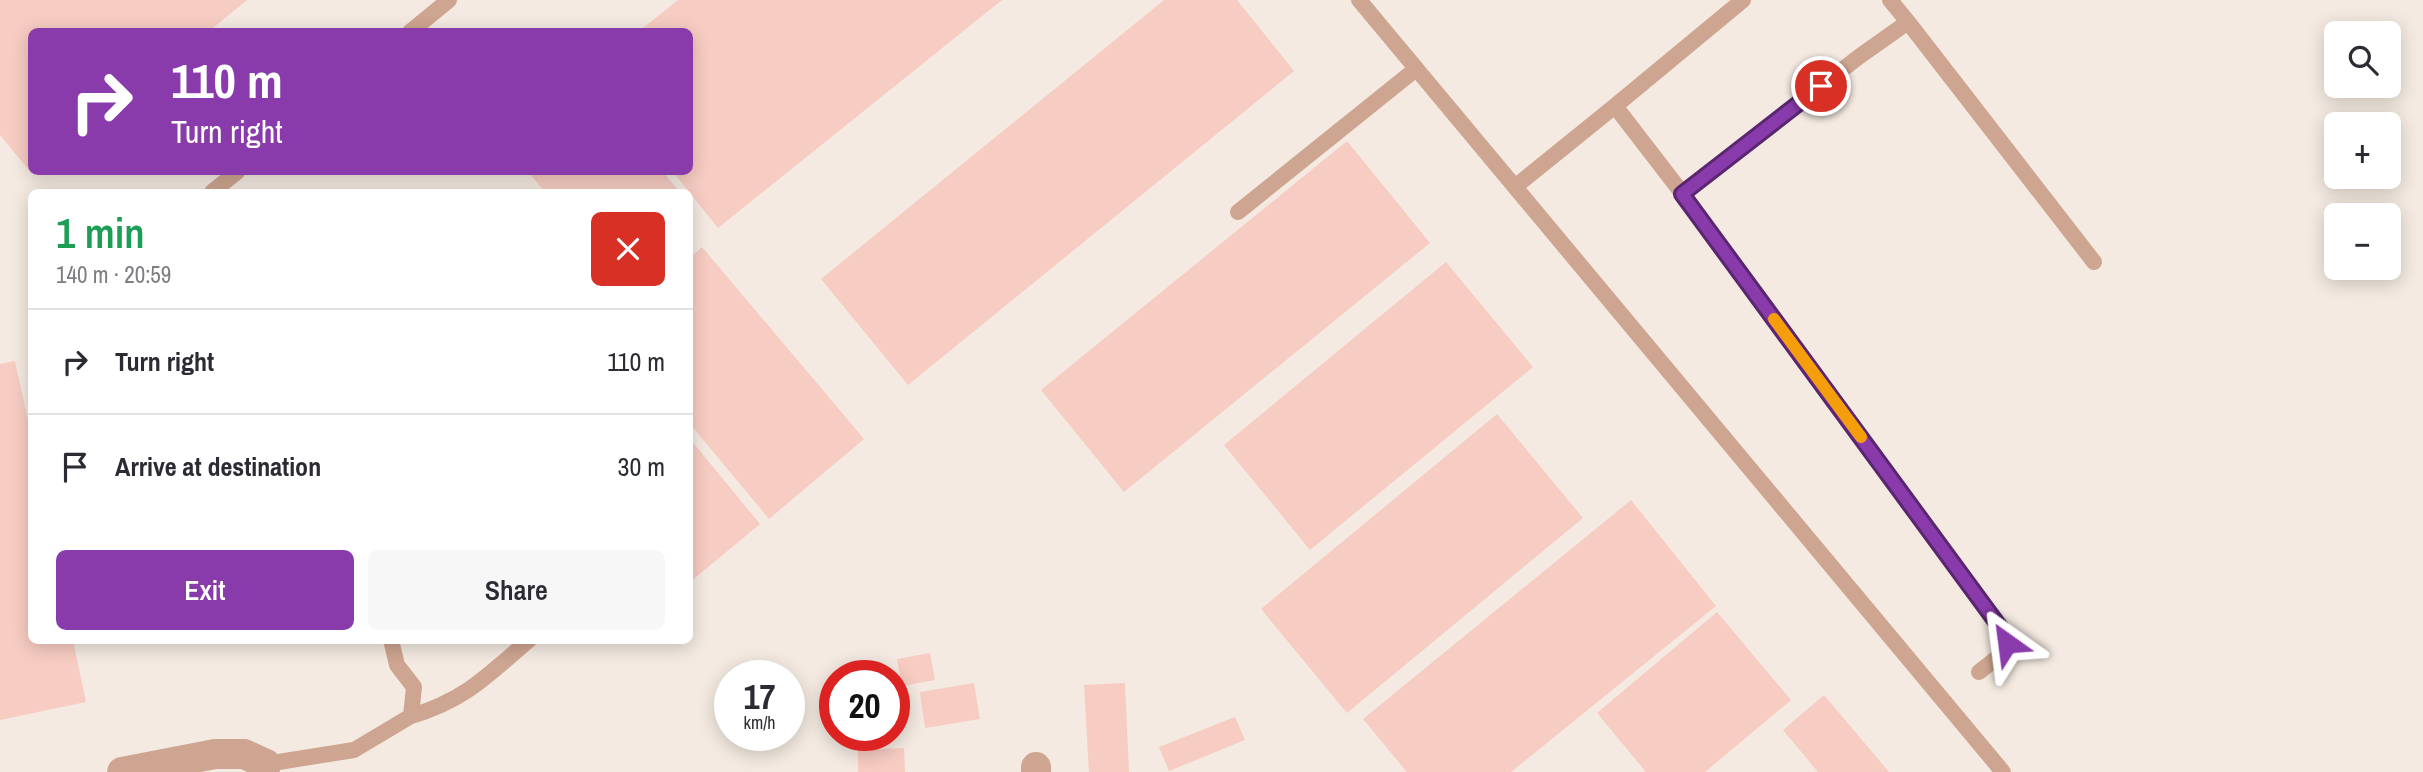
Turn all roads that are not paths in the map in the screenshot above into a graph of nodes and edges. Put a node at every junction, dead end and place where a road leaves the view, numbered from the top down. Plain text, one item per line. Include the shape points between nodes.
1 (449, 0) edge
2 (1359, 0) edge
3 (1743, 0) edge
4 (1890, 0) edge
5 (1908, 22) junction
6 (415, 28) edge
7 (1416, 69) junction
8 (1615, 106) junction
9 (233, 175) edge
10 (1516, 186) junction
11 (216, 189) edge
12 (1682, 194) junction
13 (1238, 212) dead end
14 (2094, 262) dead end
15 (392, 644) edge
16 (524, 644) edge
17 (1979, 672) dead end
18 (411, 716) junction
19 (265, 768) edge
20 (121, 772) edge
21 (2003, 772) edge

1 - 6 lane
2 - 7 lane
3 - 8 lane
4 - 5 lane
5 - 12 lane
5 - 14 lane
7 - 10 lane
7 - 13 lane
8 - 10 lane
8 - 12 lane
9 - 11 lane
10 - 21 lane
12 - 17 lane via 2006,636 2007,650
15 - 18 lane via 397,665 414,687
16 - 18 lane via 470,691 438,709
18 - 19 lane via 354,750
19 - 20 street via 244,754 215,754

